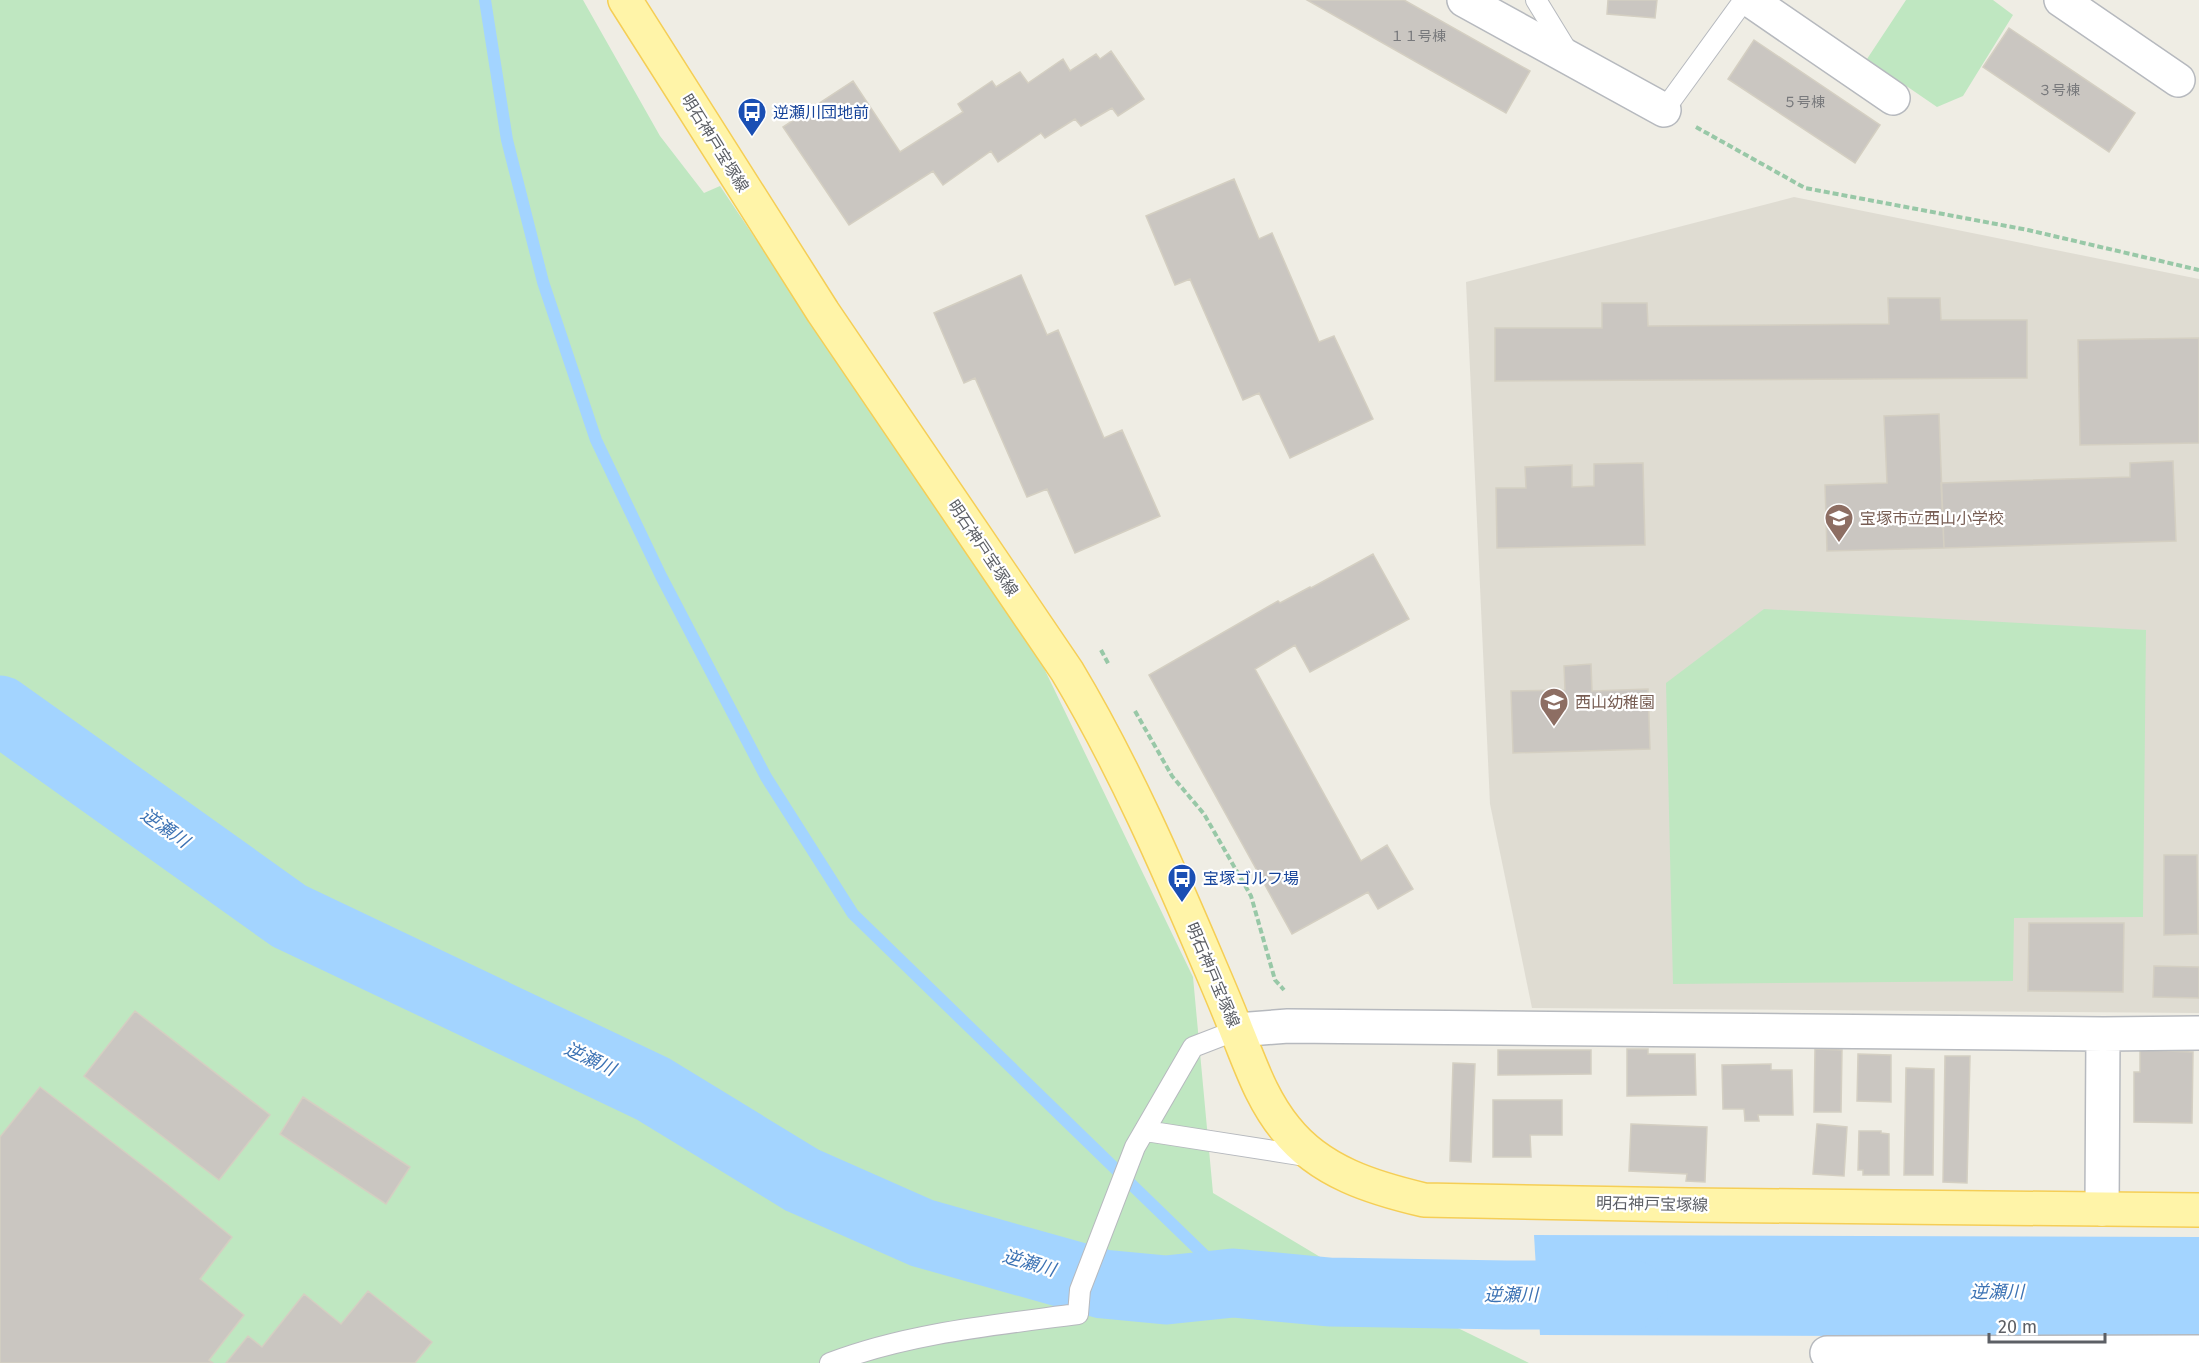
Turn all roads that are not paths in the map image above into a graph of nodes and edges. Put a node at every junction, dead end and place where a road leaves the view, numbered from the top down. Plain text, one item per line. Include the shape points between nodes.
1 (626, 0) edge
2 (1464, 0) edge
3 (1536, 0) edge
4 (1743, 0) edge
5 (1750, 0) edge
6 (2061, 0) edge
7 (1573, 60) junction
8 (2178, 80) dead end
9 (1893, 98) dead end
10 (1664, 110) joint
11 (1237, 1030) junction
12 (2199, 1033) edge
13 (2103, 1034) junction
14 (1140, 1139) junction
15 (1315, 1157) junction
16 (2102, 1209) junction
17 (2199, 1210) edge
18 (2199, 1352) edge
19 (1827, 1353) dead end
20 (830, 1363) edge

1 - 11 main road, 明石神戸宝塚線 via 823,312 1098,722
2 - 7 street
3 - 7 lane
4 - 10 lane
5 - 9 street
6 - 8 street
7 - 10 street
11 - 13 street via 1300,1026
11 - 14 lane via 1192,1047
11 - 15 main road, 明石神戸宝塚線 via 1258,1087 1286,1129
12 - 13 street
13 - 16 street
14 - 15 lane
14 - 20 lane via 1080,1290 1078,1314 945,1332
15 - 16 main road, 明石神戸宝塚線 via 1350,1178 1424,1200
16 - 17 main road, 明石神戸宝塚線
18 - 19 street

